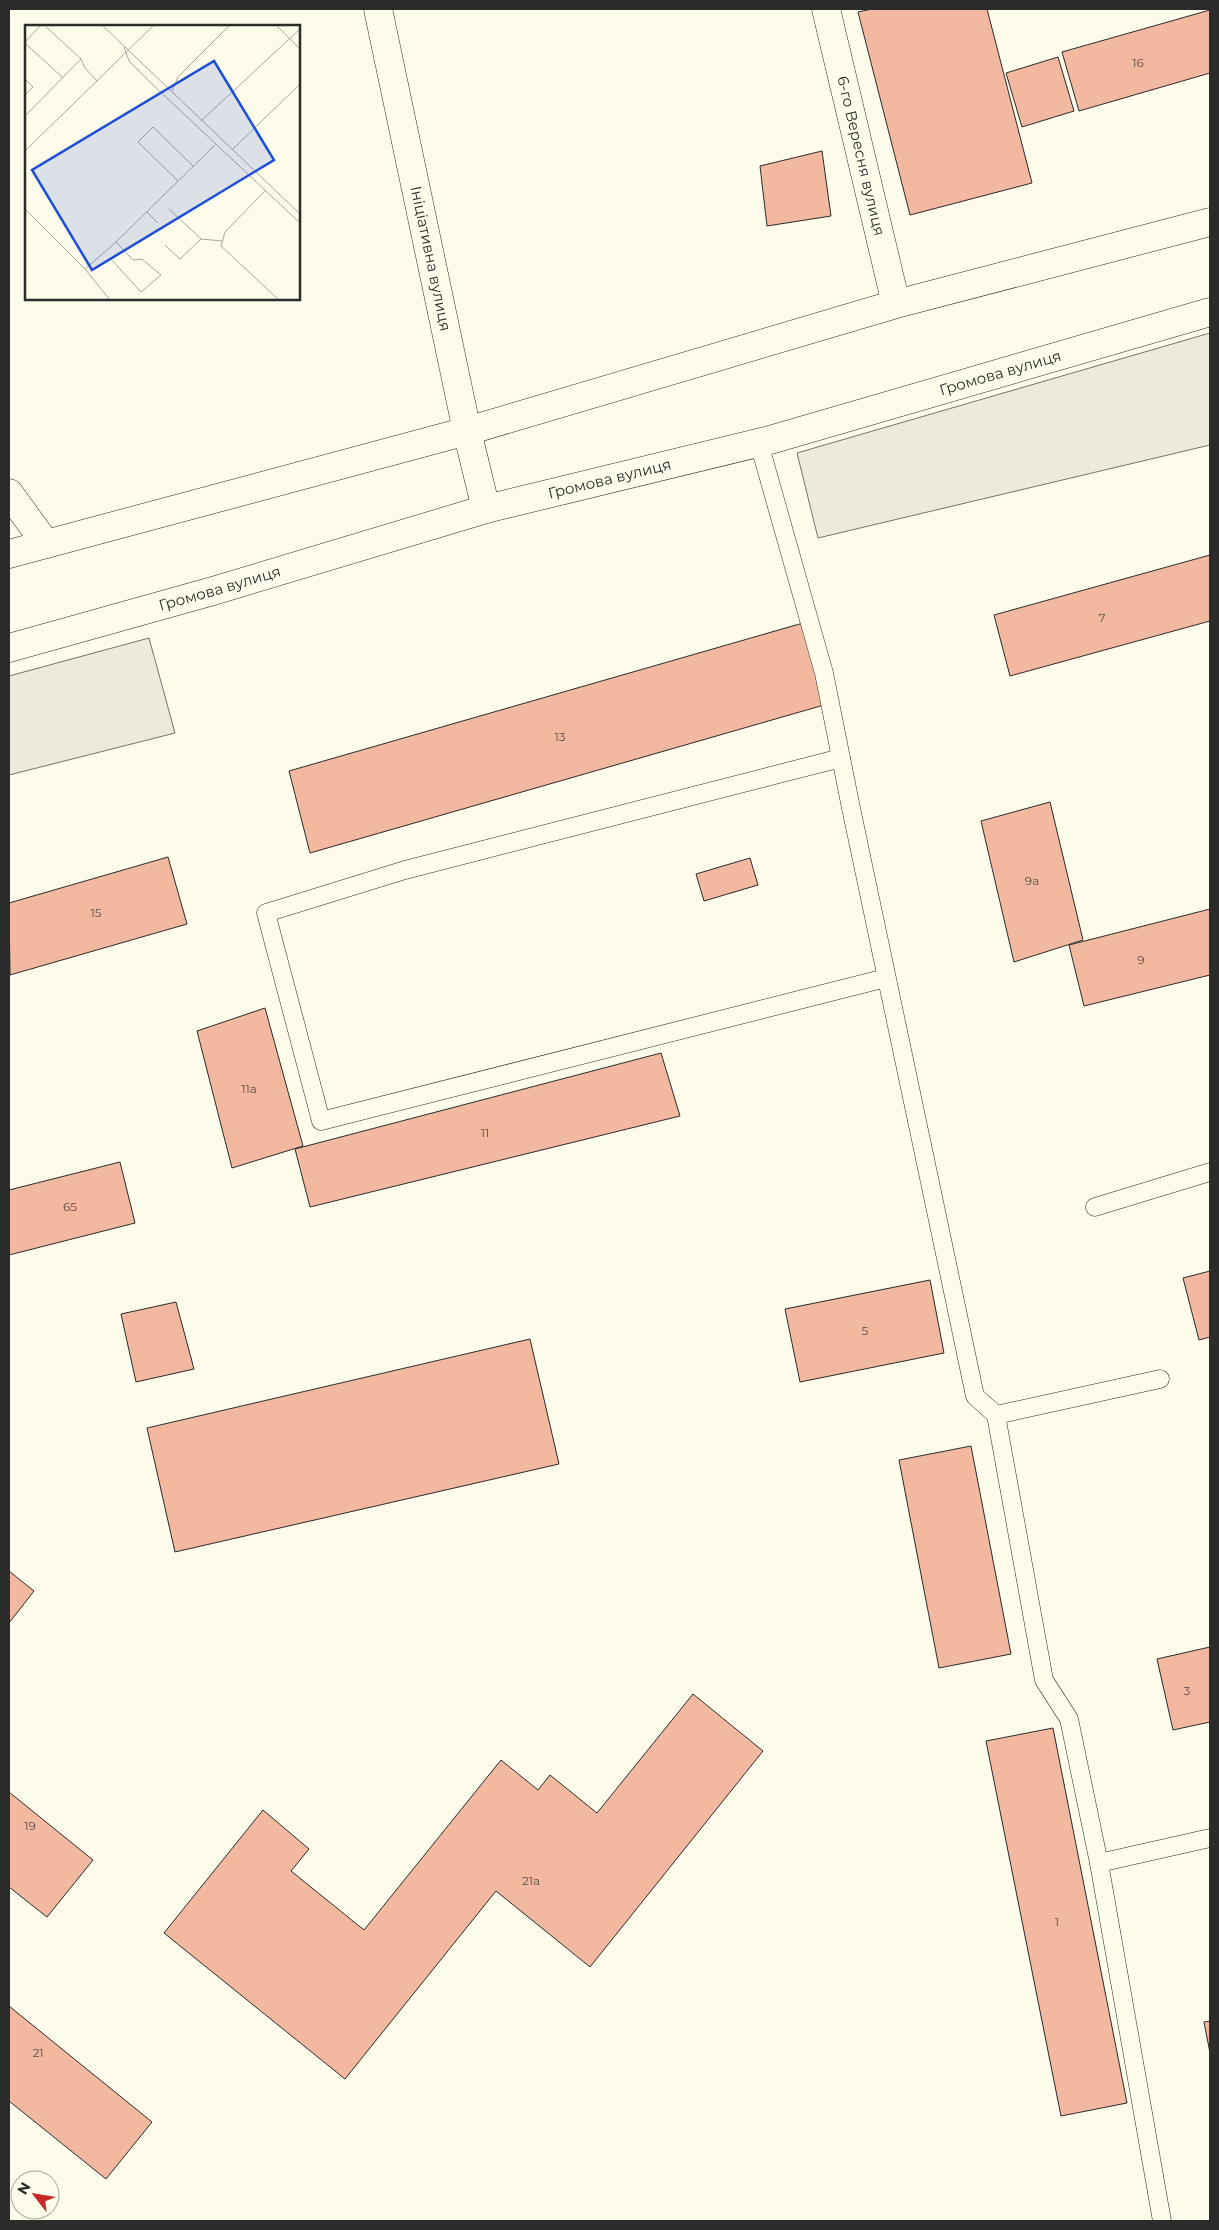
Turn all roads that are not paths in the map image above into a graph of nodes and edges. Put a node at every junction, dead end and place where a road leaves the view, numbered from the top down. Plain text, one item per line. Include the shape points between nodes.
1 (378, 9) edge
2 (826, 9) edge
3 (1210, 222) edge
4 (896, 304) junction
5 (1210, 312) edge
6 (467, 431) junction
7 (759, 443) junction
8 (9, 492) edge
9 (486, 509) junction
10 (46, 544) junction
11 (9, 554) edge
12 (9, 648) edge
13 (841, 758) junction
14 (886, 978) junction
15 (1210, 1172) edge
16 (1095, 1207) dead end
17 (1160, 1379) dead end
18 (996, 1415) junction
19 (1210, 1838) edge
20 (1099, 1863) junction
21 (1162, 2221) edge

1 - 6 street, Ініціативна вулиця
2 - 4 street, 6-го Вересня вулиця
3 - 4 street
4 - 6 street
5 - 7 street, Громова вулиця
6 - 9 street, Ініціативна вулиця
6 - 10 street
7 - 9 street, Громова вулиця
7 - 13 lane via 824,673
8 - 10 street
9 - 12 street, Громова вулиця
10 - 11 street
13 - 14 lane
13 - 14 lane via 404,870 266,913 321,1121
14 - 18 lane via 975,1396
15 - 16 lane
17 - 18 lane
18 - 20 lane via 1044,1680 1069,1719
19 - 20 lane
20 - 21 lane

